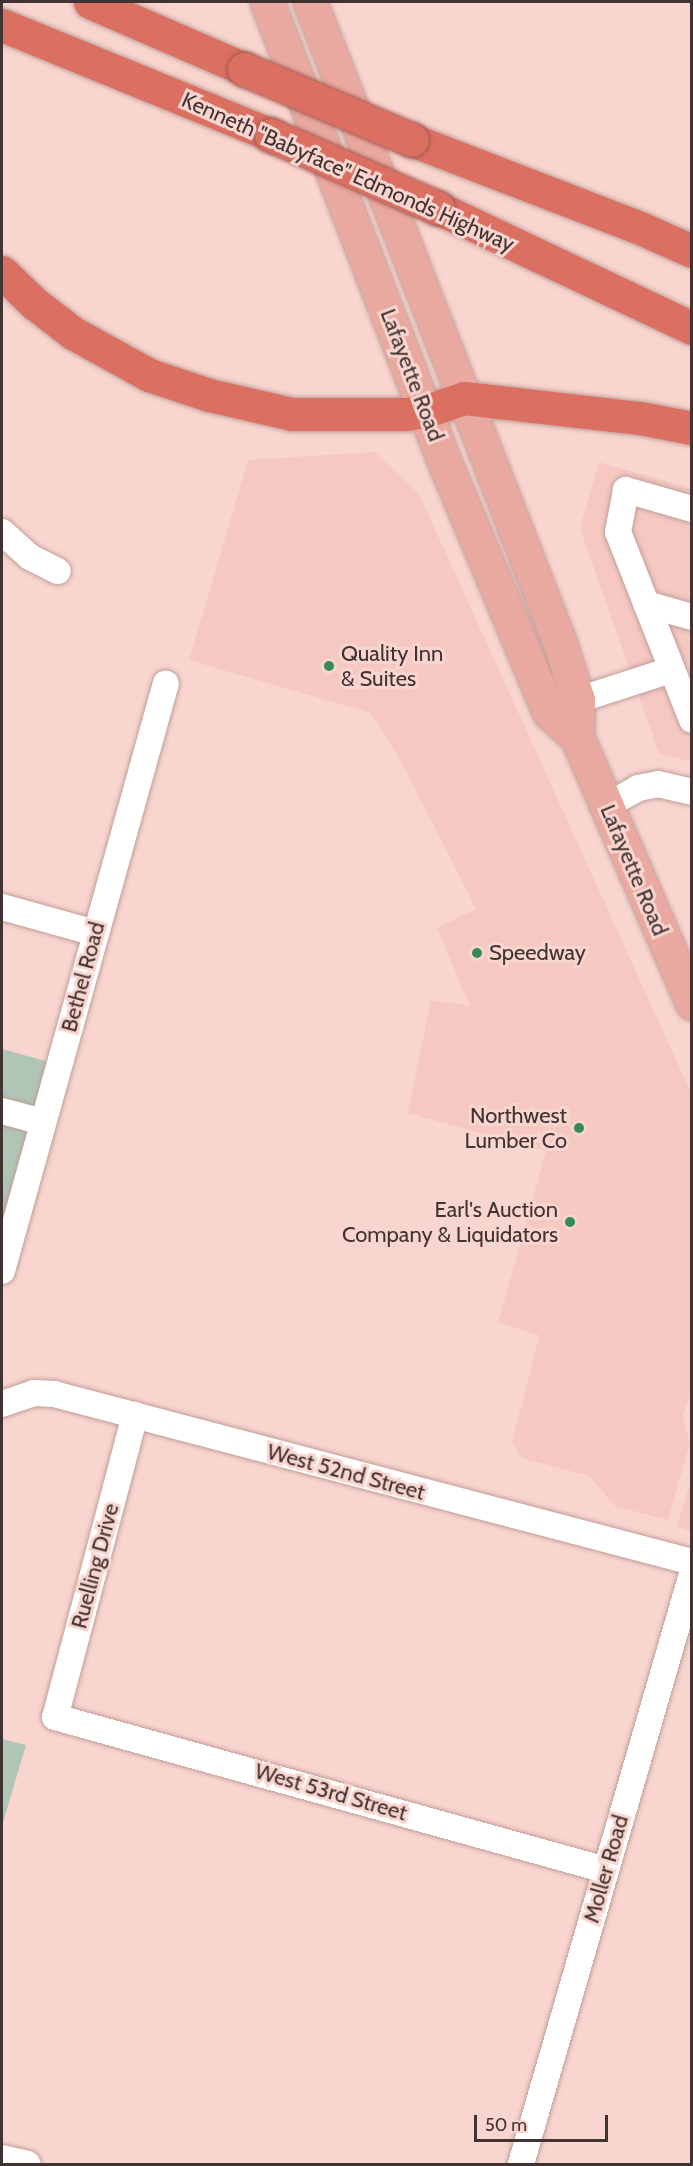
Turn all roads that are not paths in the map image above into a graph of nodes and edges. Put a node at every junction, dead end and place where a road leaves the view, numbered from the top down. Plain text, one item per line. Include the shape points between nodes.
1 (90, 2) edge
2 (267, 2) edge
3 (310, 2) edge
4 (2, 25) edge
5 (692, 251) edge
6 (2, 272) edge
7 (692, 328) edge
8 (464, 398) junction
9 (426, 411) junction
10 (692, 428) edge
11 (692, 509) edge
12 (2, 532) edge
13 (58, 571) dead end
14 (646, 604) junction
15 (692, 617) edge
16 (671, 670) junction
17 (166, 684) dead end
18 (578, 700) junction
19 (692, 720) edge
20 (577, 736) junction
21 (692, 792) edge
22 (606, 806) junction
23 (2, 907) edge
24 (95, 933) junction
25 (692, 1003) edge
26 (2, 1111) edge
27 (43, 1122) junction
28 (2, 1269) edge
29 (2, 1404) edge
30 (135, 1415) junction
31 (692, 1562) edge
32 (692, 1574) edge
33 (56, 1717) joint
34 (606, 1870) junction
35 (521, 2164) edge

1 - 5 highway, bridge via 412,140
2 - 9 main road, Lafayette Road
3 - 8 main road, Lafayette Road
4 - 7 highway, Kenneth "Babyface" Edmonds Highway, bridge via 438,208
6 - 9 highway via 72,333 149,375 184,387 292,414 365,416
8 - 9 highway
8 - 10 highway via 640,418
8 - 18 main road, Lafayette Road via 559,641
9 - 20 main road, Lafayette Road via 549,712
11 - 14 street via 626,490 618,532
12 - 13 street via 30,556
14 - 15 street
14 - 16 street
16 - 18 street
16 - 19 street
17 - 24 street, Bethel Road
18 - 20 main road, Lafayette Road
20 - 22 main road, Lafayette Road
21 - 22 street via 658,784 638,788
22 - 25 main road, Lafayette Road
23 - 24 street
24 - 27 street, Bethel Road
26 - 27 street
27 - 28 street, Bethel Road
29 - 30 street, West 52nd Street via 34,1393 54,1394
30 - 31 street, West 52nd Street
30 - 33 street, Ruelling Drive
32 - 34 street, Moller Road
33 - 34 street, West 53rd Street
34 - 35 street, Moller Road

